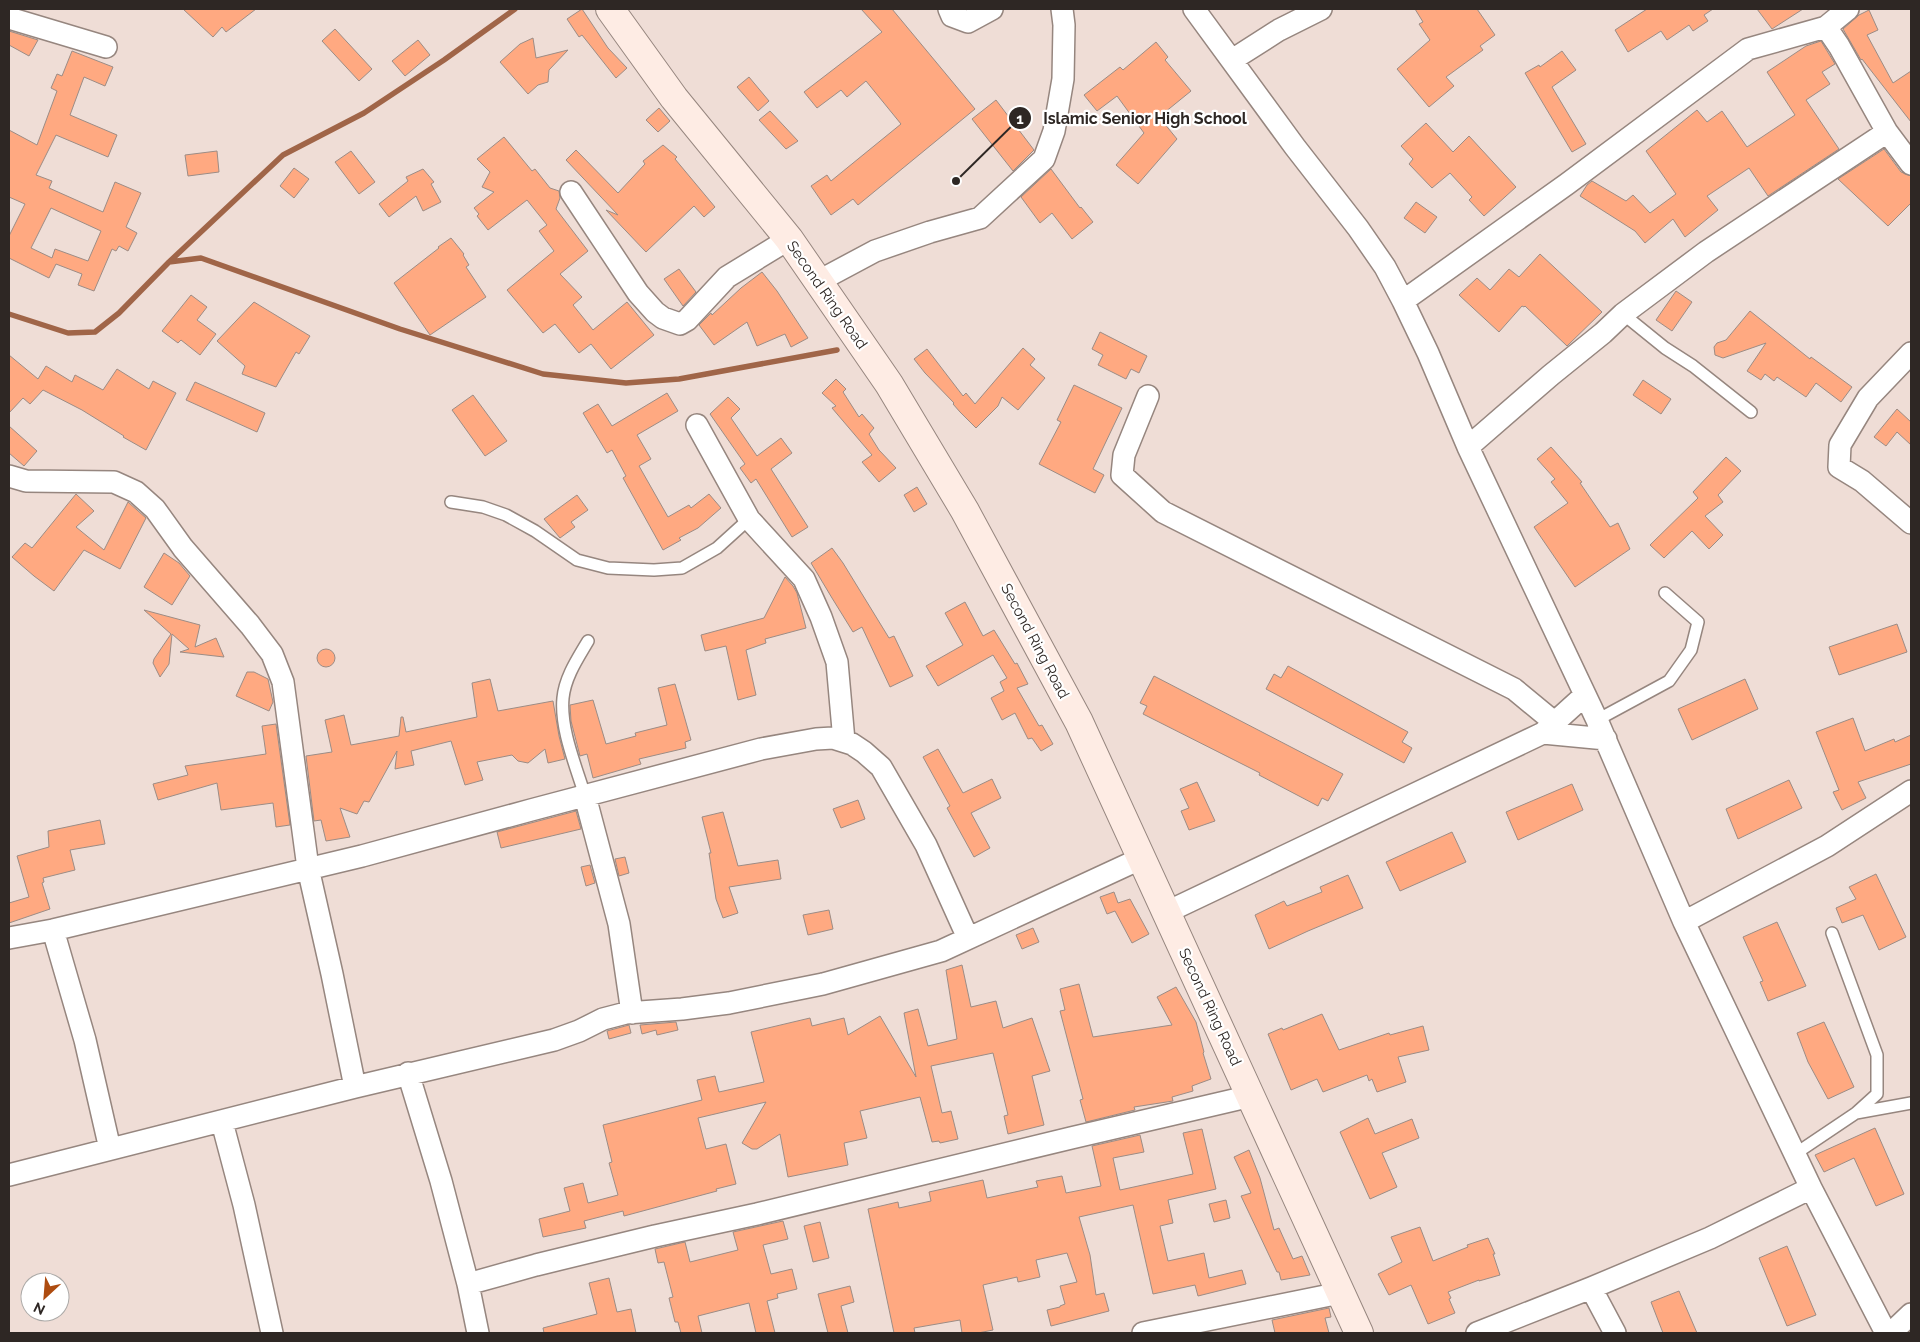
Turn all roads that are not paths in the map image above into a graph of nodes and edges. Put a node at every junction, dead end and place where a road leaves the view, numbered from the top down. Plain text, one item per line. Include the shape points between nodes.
1 (610, 9) edge
2 (949, 9) edge
3 (992, 9) edge
4 (1062, 9) edge
5 (1194, 9) edge
6 (1322, 9) edge
7 (1848, 9) edge
8 (9, 18) edge
9 (1826, 27) junction
10 (106, 47) dead end
11 (1232, 60) junction
12 (1887, 132) junction
13 (1911, 164) edge
14 (571, 192) dead end
15 (789, 240) junction
16 (817, 282) junction
17 (1403, 302) junction
18 (1623, 314) junction
19 (1911, 353) edge
20 (1148, 396) dead end
21 (1751, 412) dead end
22 (696, 425) dead end
23 (1468, 447) junction
24 (9, 476) edge
25 (451, 502) dead end
26 (749, 519) junction
27 (1911, 523) edge
28 (1665, 592) dead end
29 (588, 641) dead end
30 (1585, 695) junction
31 (1597, 720) junction
32 (1549, 728) junction
33 (1606, 739) junction
34 (844, 741) junction
35 (1911, 791) edge
36 (585, 796) junction
37 (1142, 858) junction
38 (308, 868) junction
39 (1167, 912) junction
40 (1684, 922) junction
41 (53, 930) junction
42 (1832, 933) dead end
43 (9, 938) edge
44 (968, 938) junction
45 (632, 1013) junction
46 (408, 1074) junction
47 (355, 1087) junction
48 (1251, 1096) junction
49 (1911, 1103) edge
50 (1856, 1113) junction
51 (222, 1122) junction
52 (110, 1149) junction
53 (1795, 1154) junction
54 (9, 1174) edge
55 (1811, 1188) junction
56 (468, 1284) junction
57 (1591, 1288) junction
58 (1340, 1293) junction
59 (1911, 1314) edge
60 (269, 1333) edge
61 (478, 1333) edge
62 (1144, 1333) edge
63 (1359, 1333) edge
64 (1477, 1333) edge
65 (1615, 1333) edge
66 (1886, 1333) edge
67 (1891, 1333) edge

1 - 15 main road, Second Ring Road via 674,98
2 - 3 street via 952,16 968,22
4 - 16 street via 1063,79 1054,131 1044,159 980,218 875,251
5 - 11 street
6 - 11 street via 1279,30
7 - 9 street
8 - 10 street
9 - 12 street
9 - 17 street via 1748,48
11 - 17 street via 1385,267
12 - 13 street
12 - 18 street via 1706,252
14 - 15 street via 638,293 663,318 680,324 727,277
15 - 16 main road, Second Ring Road
16 - 37 main road, Second Ring Road via 888,384 965,512 1079,722
17 - 23 street
18 - 21 lane
18 - 23 street
19 - 27 street via 1868,398 1840,445 1839,467 1862,481
20 - 32 street via 1124,455 1122,474 1163,512 1514,689
22 - 26 street
23 - 30 street
24 - 38 street via 26,481 114,482 136,492 155,509 183,548 250,625 272,654 283,682
25 - 26 lane via 506,515 576,560 608,568 682,568 717,548
26 - 34 street via 804,579 821,617 837,662
28 - 31 lane via 1698,622 1691,650 1669,681
29 - 36 lane via 572,668 563,697 566,731
30 - 31 street
30 - 32 street
31 - 33 street
32 - 33 street
32 - 39 street
33 - 40 street
34 - 36 street via 816,739 761,749
34 - 44 street via 881,767 926,844
35 - 40 street via 1827,846
36 - 38 street
36 - 45 street via 619,924
37 - 39 main road, Second Ring Road
37 - 44 street
38 - 41 street
38 - 47 street
39 - 48 main road, Second Ring Road
40 - 53 street
41 - 43 street
41 - 52 street via 85,1040
42 - 50 lane via 1877,1055 1877,1094
44 - 45 street via 941,951 823,984 729,1003
45 - 46 street via 602,1019 554,1040
46 - 47 street
46 - 56 street via 436,1162
47 - 51 street
48 - 56 street via 655,1236
48 - 58 main road, Second Ring Road
49 - 50 lane
50 - 53 lane
51 - 52 street
51 - 60 street via 244,1205
52 - 54 street
53 - 55 street
55 - 57 street via 1710,1238
55 - 66 street
56 - 61 street
57 - 64 street
57 - 65 street
58 - 62 street
58 - 63 main road, Second Ring Road
59 - 67 street

